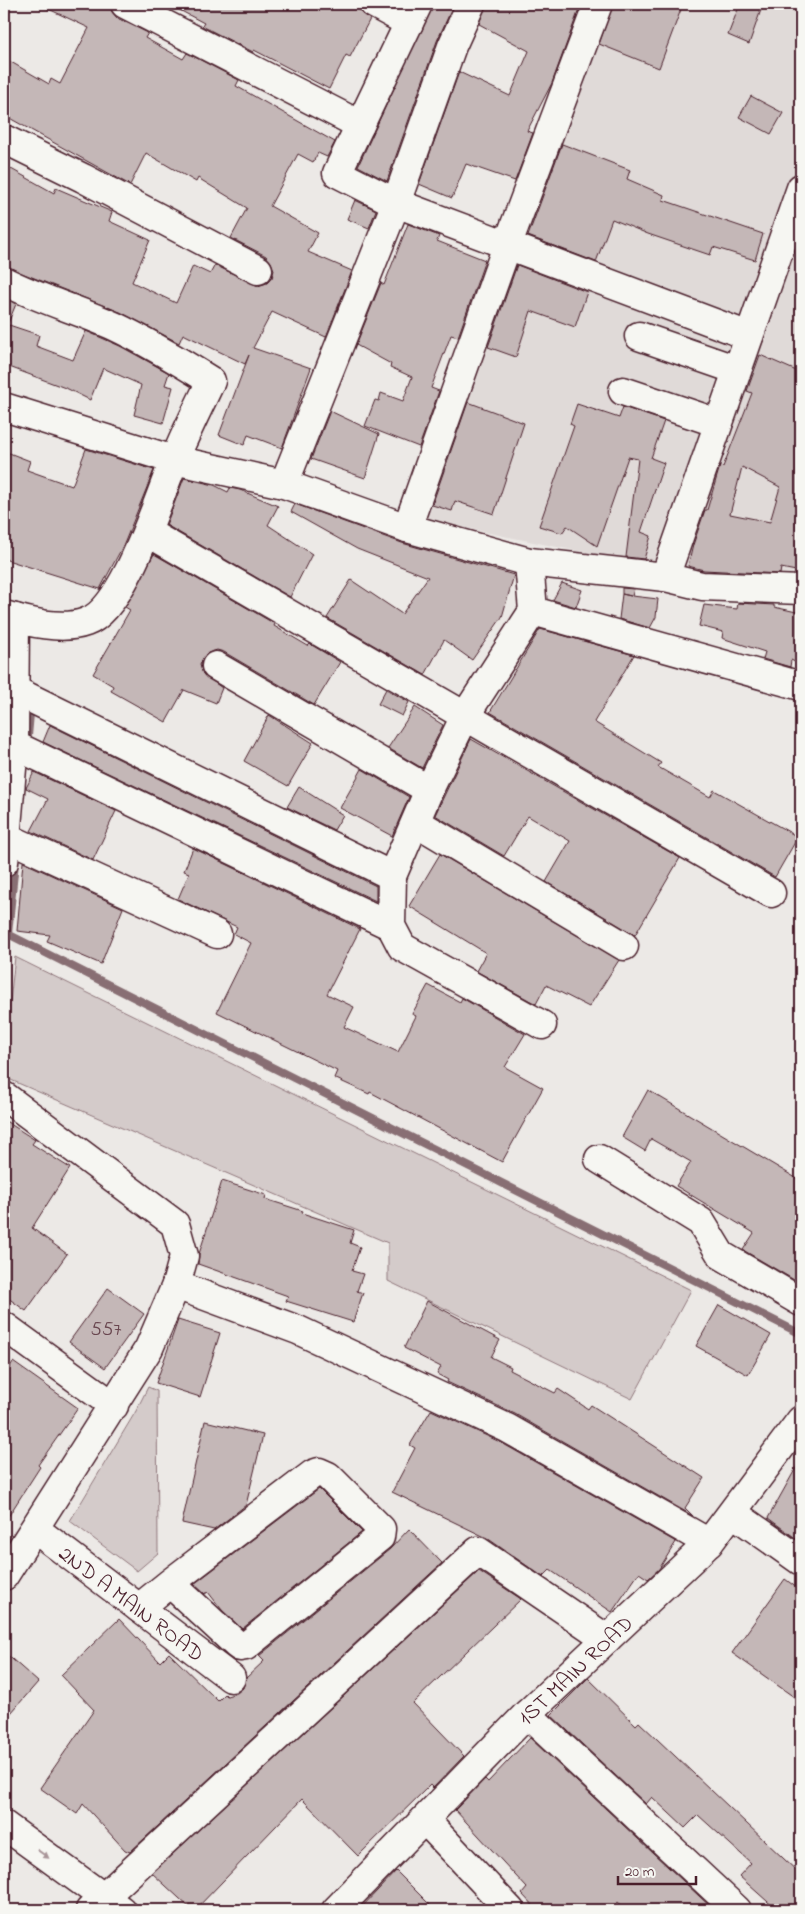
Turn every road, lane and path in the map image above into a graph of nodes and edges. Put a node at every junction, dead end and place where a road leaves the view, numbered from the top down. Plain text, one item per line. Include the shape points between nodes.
1 (125, 4) edge
2 (374, 4) edge
3 (470, 4) edge
4 (598, 4) edge
5 (413, 13) edge
6 (360, 125) junction
7 (4, 139) edge
8 (801, 188) edge
9 (396, 203) junction
10 (507, 246) junction
11 (258, 270) dead end
12 (4, 281) edge
13 (639, 336) dead end
14 (749, 336) junction
15 (736, 370) junction
16 (623, 391) dead end
17 (4, 407) edge
18 (718, 423) junction
19 (174, 460) junction
20 (284, 484) junction
21 (407, 528) junction
22 (147, 532) junction
23 (529, 562) junction
24 (665, 577) junction
25 (801, 590) edge
26 (533, 611) junction
27 (9, 617) edge
28 (216, 666) dead end
29 (801, 686) edge
30 (14, 690) junction
31 (465, 716) junction
32 (14, 745) junction
33 (429, 790) junction
34 (416, 822) junction
35 (5, 850) edge
36 (392, 876) junction
37 (771, 893) dead end
38 (391, 926) junction
39 (217, 934) dead end
40 (624, 946) dead end
41 (542, 1025) dead end
42 (4, 1096) edge
43 (599, 1159) dead end
44 (176, 1285) junction
45 (801, 1302) edge
46 (4, 1326) edge
47 (114, 1406) junction
48 (801, 1420) edge
49 (733, 1513) junction
50 (35, 1528) junction
51 (709, 1543) junction
52 (801, 1561) edge
53 (6, 1568) edge
54 (170, 1583) junction
55 (139, 1608) junction
56 (607, 1639) junction
57 (231, 1678) dead end
58 (527, 1714) junction
59 (425, 1820) junction
60 (4, 1825) edge
61 (104, 1906) edge
62 (336, 1910) edge
63 (510, 1910) edge
64 (738, 1910) edge

1 - 6 street
2 - 5 street
3 - 9 street
4 - 10 street
5 - 6 street
6 - 9 street via 337,173
7 - 11 street
8 - 14 street
9 - 10 street
9 - 20 street
10 - 14 street
10 - 21 street
12 - 19 street via 113,326 169,354 211,381
13 - 15 street
14 - 15 street
15 - 18 street
16 - 18 street
17 - 19 street
18 - 24 street
19 - 20 street
19 - 22 street
20 - 21 street
21 - 23 street
22 - 27 street via 110,605 98,616 69,626
22 - 31 street
23 - 24 street
23 - 26 street
24 - 25 street via 703,586
26 - 29 street
26 - 31 street
27 - 30 street
28 - 33 street
30 - 32 street
30 - 36 street
31 - 33 street
31 - 37 street
32 - 35 street
32 - 38 street
33 - 34 street
34 - 36 street
34 - 40 street
35 - 39 street
36 - 38 street
38 - 41 street via 402,947
42 - 44 street via 175,1224 184,1256
43 - 45 street via 701,1222 721,1255
44 - 47 street via 149,1348
44 - 51 street via 298,1330 507,1428
46 - 47 street
47 - 50 street
48 - 49 street, 1ST MAIN ROAD
49 - 51 street, 1ST MAIN ROAD
49 - 52 street
50 - 53 street
50 - 55 street, 2ND A MAIN ROAD
51 - 56 street, 1ST MAIN ROAD
54 - 54 street via 319,1472 328,1476 381,1529 380,1538 246,1646 236,1644
54 - 55 street
55 - 57 street, 2ND A MAIN ROAD
56 - 58 street, 1ST MAIN ROAD
56 - 61 street via 478,1551
58 - 59 street, 1ST MAIN ROAD
58 - 64 street
59 - 62 street, 1ST MAIN ROAD
59 - 63 street
60 -> 61 street

